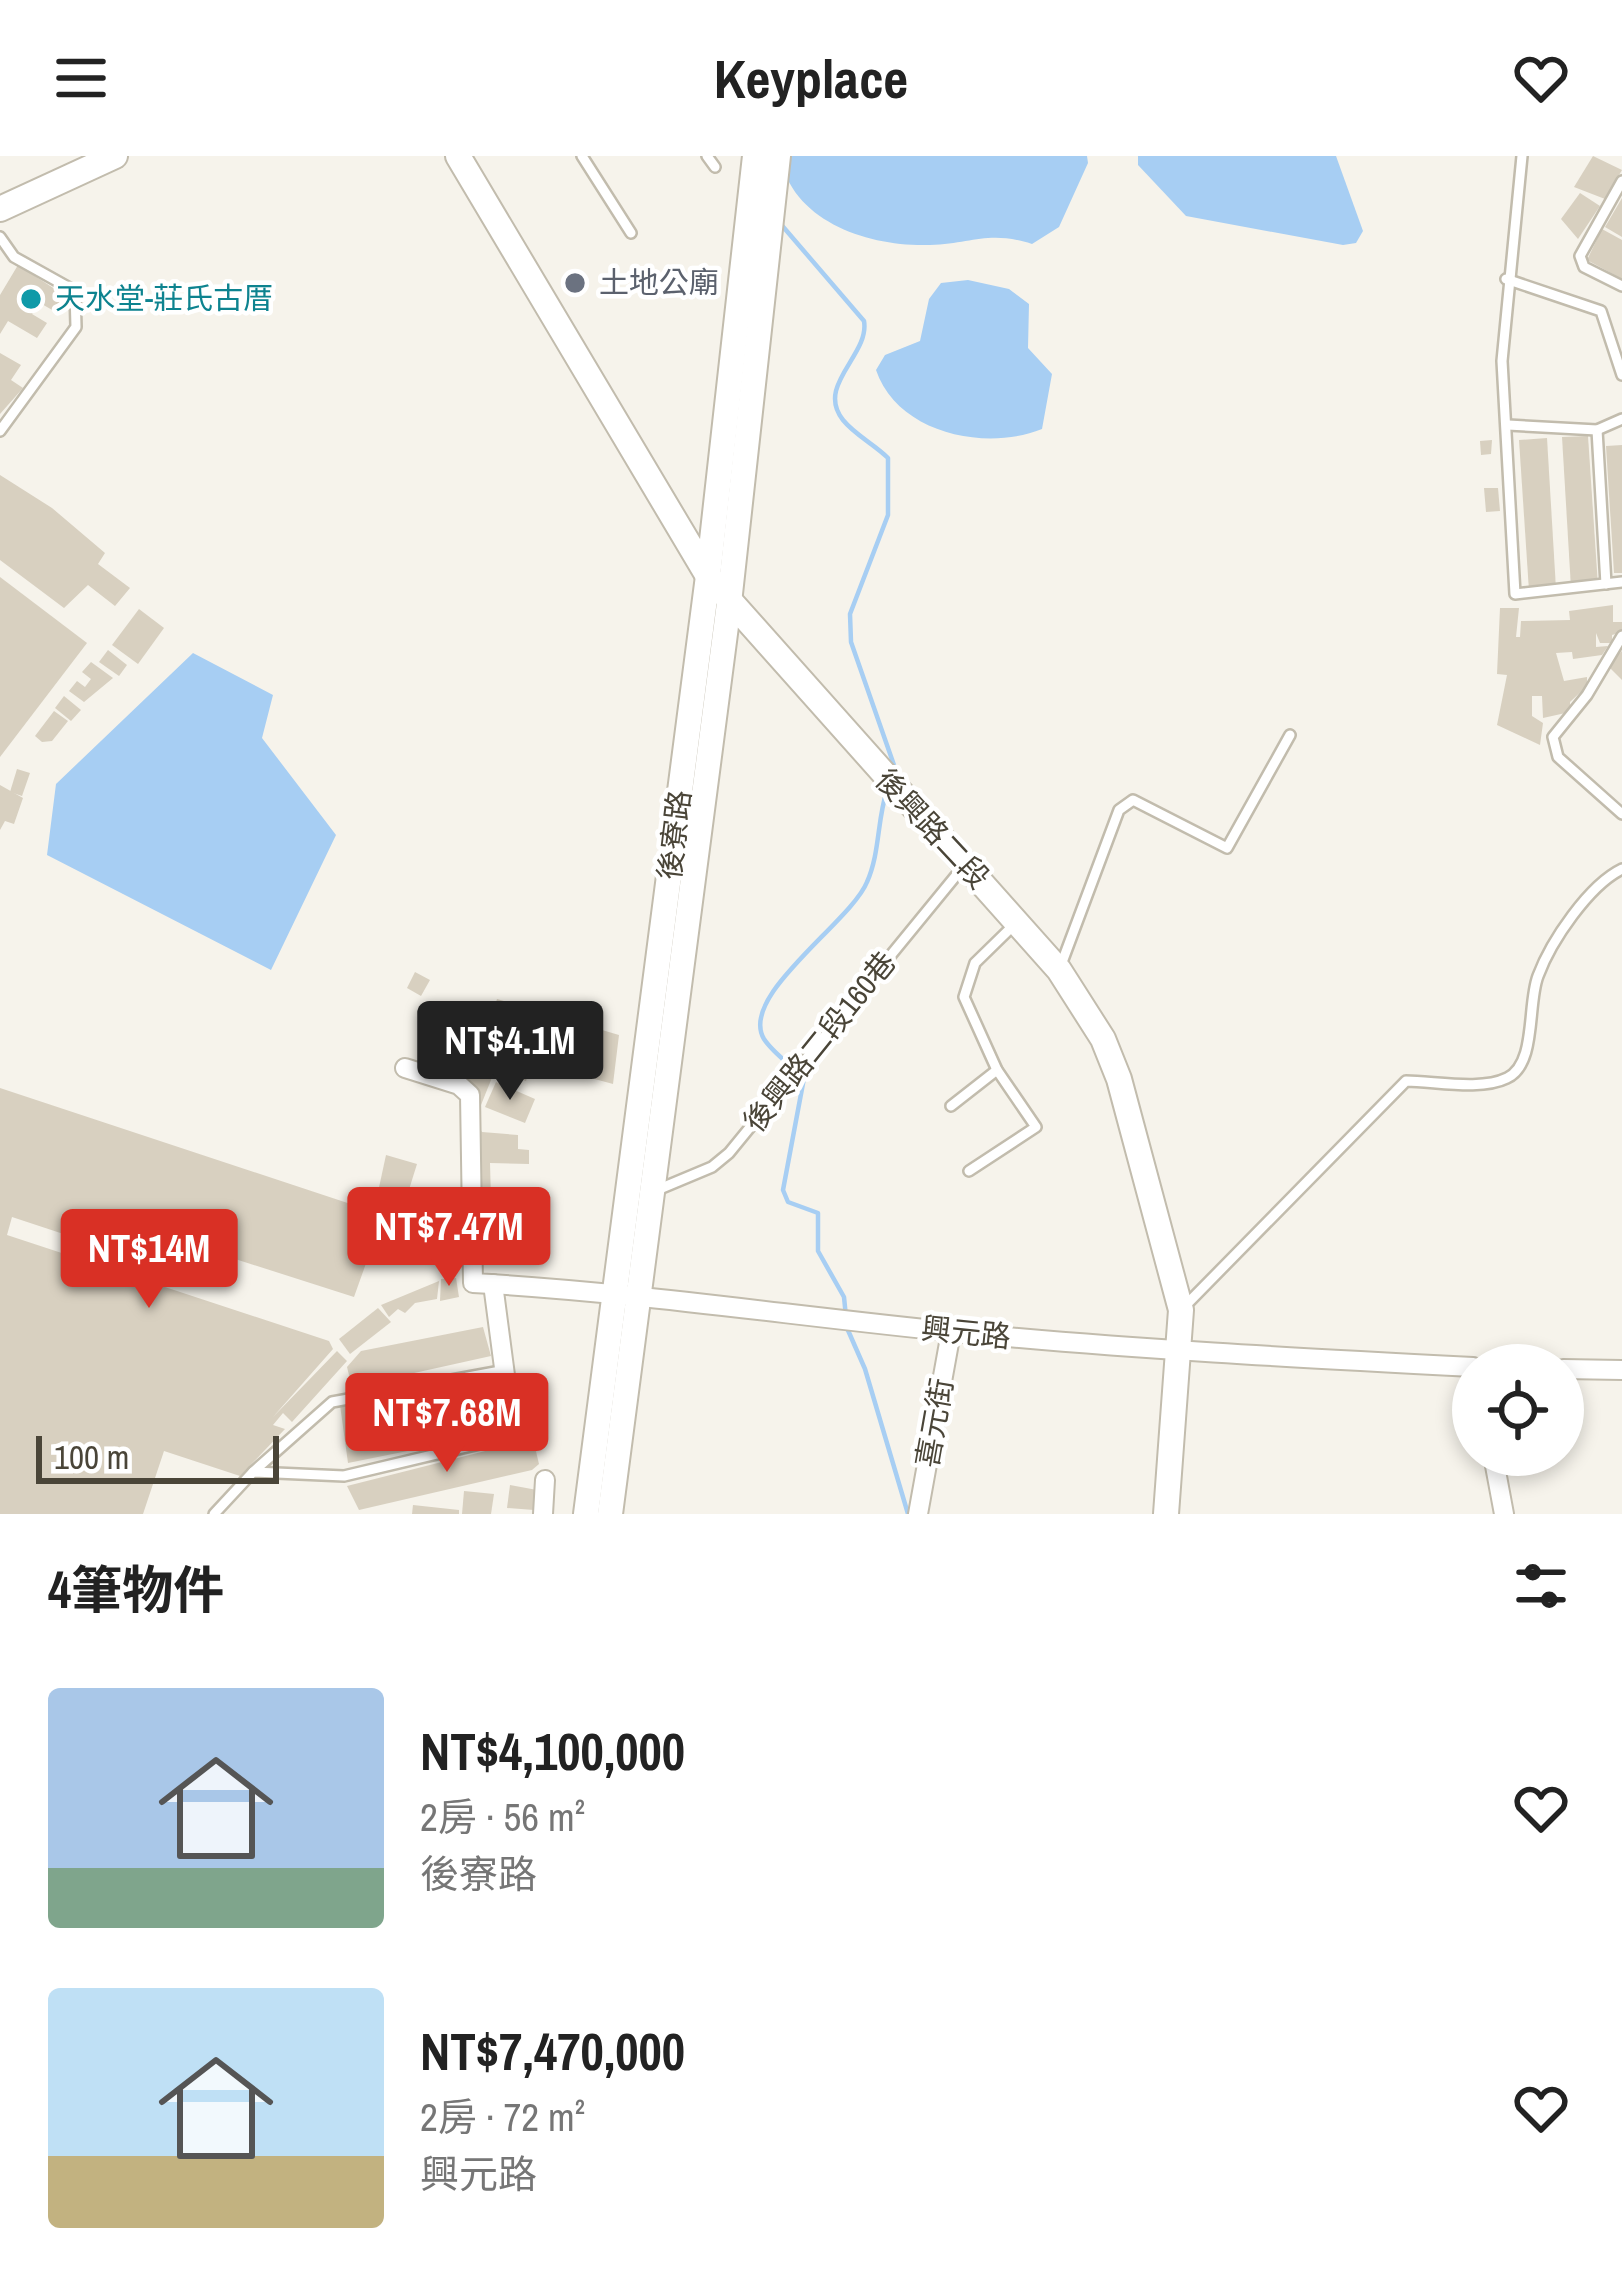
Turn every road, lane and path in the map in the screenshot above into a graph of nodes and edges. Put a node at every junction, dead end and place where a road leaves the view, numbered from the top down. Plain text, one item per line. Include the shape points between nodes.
1 (115, 156) edge
2 (458, 156) edge
3 (582, 156) edge
4 (707, 156) edge
5 (755, 156) edge
6 (778, 156) edge
7 (1522, 156) edge
8 (715, 167) dead end
9 (1622, 181) edge
10 (0, 209) edge
11 (631, 233) dead end
12 (0, 237) edge
13 (1506, 279) junction
14 (1622, 286) edge
15 (1622, 375) edge
16 (1622, 418) edge
17 (1508, 425) junction
18 (1597, 430) junction
19 (0, 431) edge
20 (708, 577) junction
21 (1622, 582) edge
22 (1606, 584) junction
23 (729, 603) junction
24 (1622, 636) edge
25 (1289, 735) dead end
26 (1622, 814) edge
27 (965, 864) junction
28 (1622, 869) edge
29 (1016, 922) junction
30 (1059, 970) junction
31 (405, 1069) dead end
32 (998, 1070) junction
33 (951, 1106) dead end
34 (969, 1171) dead end
35 (652, 1191) junction
36 (494, 1284) junction
37 (627, 1293) junction
38 (1181, 1310) junction
39 (951, 1332) junction
40 (1180, 1353) junction
41 (1452, 1366) edge
42 (1584, 1369) edge
43 (506, 1370) junction
44 (1622, 1370) edge
45 (513, 1436) joint
46 (253, 1472) junction
47 (1497, 1476) edge
48 (544, 1480) dead end
49 (214, 1514) edge
50 (543, 1514) edge
51 (586, 1514) edge
52 (610, 1514) edge
53 (919, 1514) edge
54 (1166, 1514) edge
55 (1504, 1514) edge

1 - 10 street
2 - 20 street, 後興路二段
3 - 11 lane
4 - 8 lane
5 - 20 street, 後寮路
6 - 23 street, 後寮路
7 - 13 lane
9 - 14 lane via 1580,256 1584,267
12 - 19 lane via 14,256 75,291 76,328
13 - 15 lane via 1601,311
13 - 17 lane
16 - 18 lane
17 - 18 lane
17 - 22 lane via 1515,594
18 - 22 lane
20 - 23 street, 後興路二段
20 - 37 street, 後寮路
21 - 22 lane
23 - 27 street, 後興路二段
23 - 35 street, 後寮路
24 - 26 lane via 1553,737 1558,757
25 - 30 lane via 1227,848 1133,800 1119,810
27 - 29 street, 後興路二段
27 - 35 lane, 後興路二段160巷 via 729,1153
28 - 38 lane via 1606,877 1548,955 1512,1076 1406,1081
29 - 30 street, 後興路二段
29 - 32 lane via 975,963 964,998
30 - 38 street, 後興路二段 via 1119,1079
31 - 36 street, 興元路 via 470,1095 468,1272 472,1283
32 - 33 lane
32 - 34 lane via 1036,1127
35 - 37 street, 後寮路
36 - 37 street, 興元路
36 - 43 street
37 - 39 street, 興元路
37 - 51 street, 後寮路
37 - 52 street, 後寮路
38 - 40 street, 後興路二段
39 - 40 street, 興元路
39 - 53 street, 喜元街
40 - 41 street, 興元路
40 - 54 street, 後興路二段
42 - 44 street
43 - 45 street
43 - 46 lane via 332,1402
45 - 46 lane via 344,1476
46 - 49 lane
47 - 55 street
48 - 50 street

